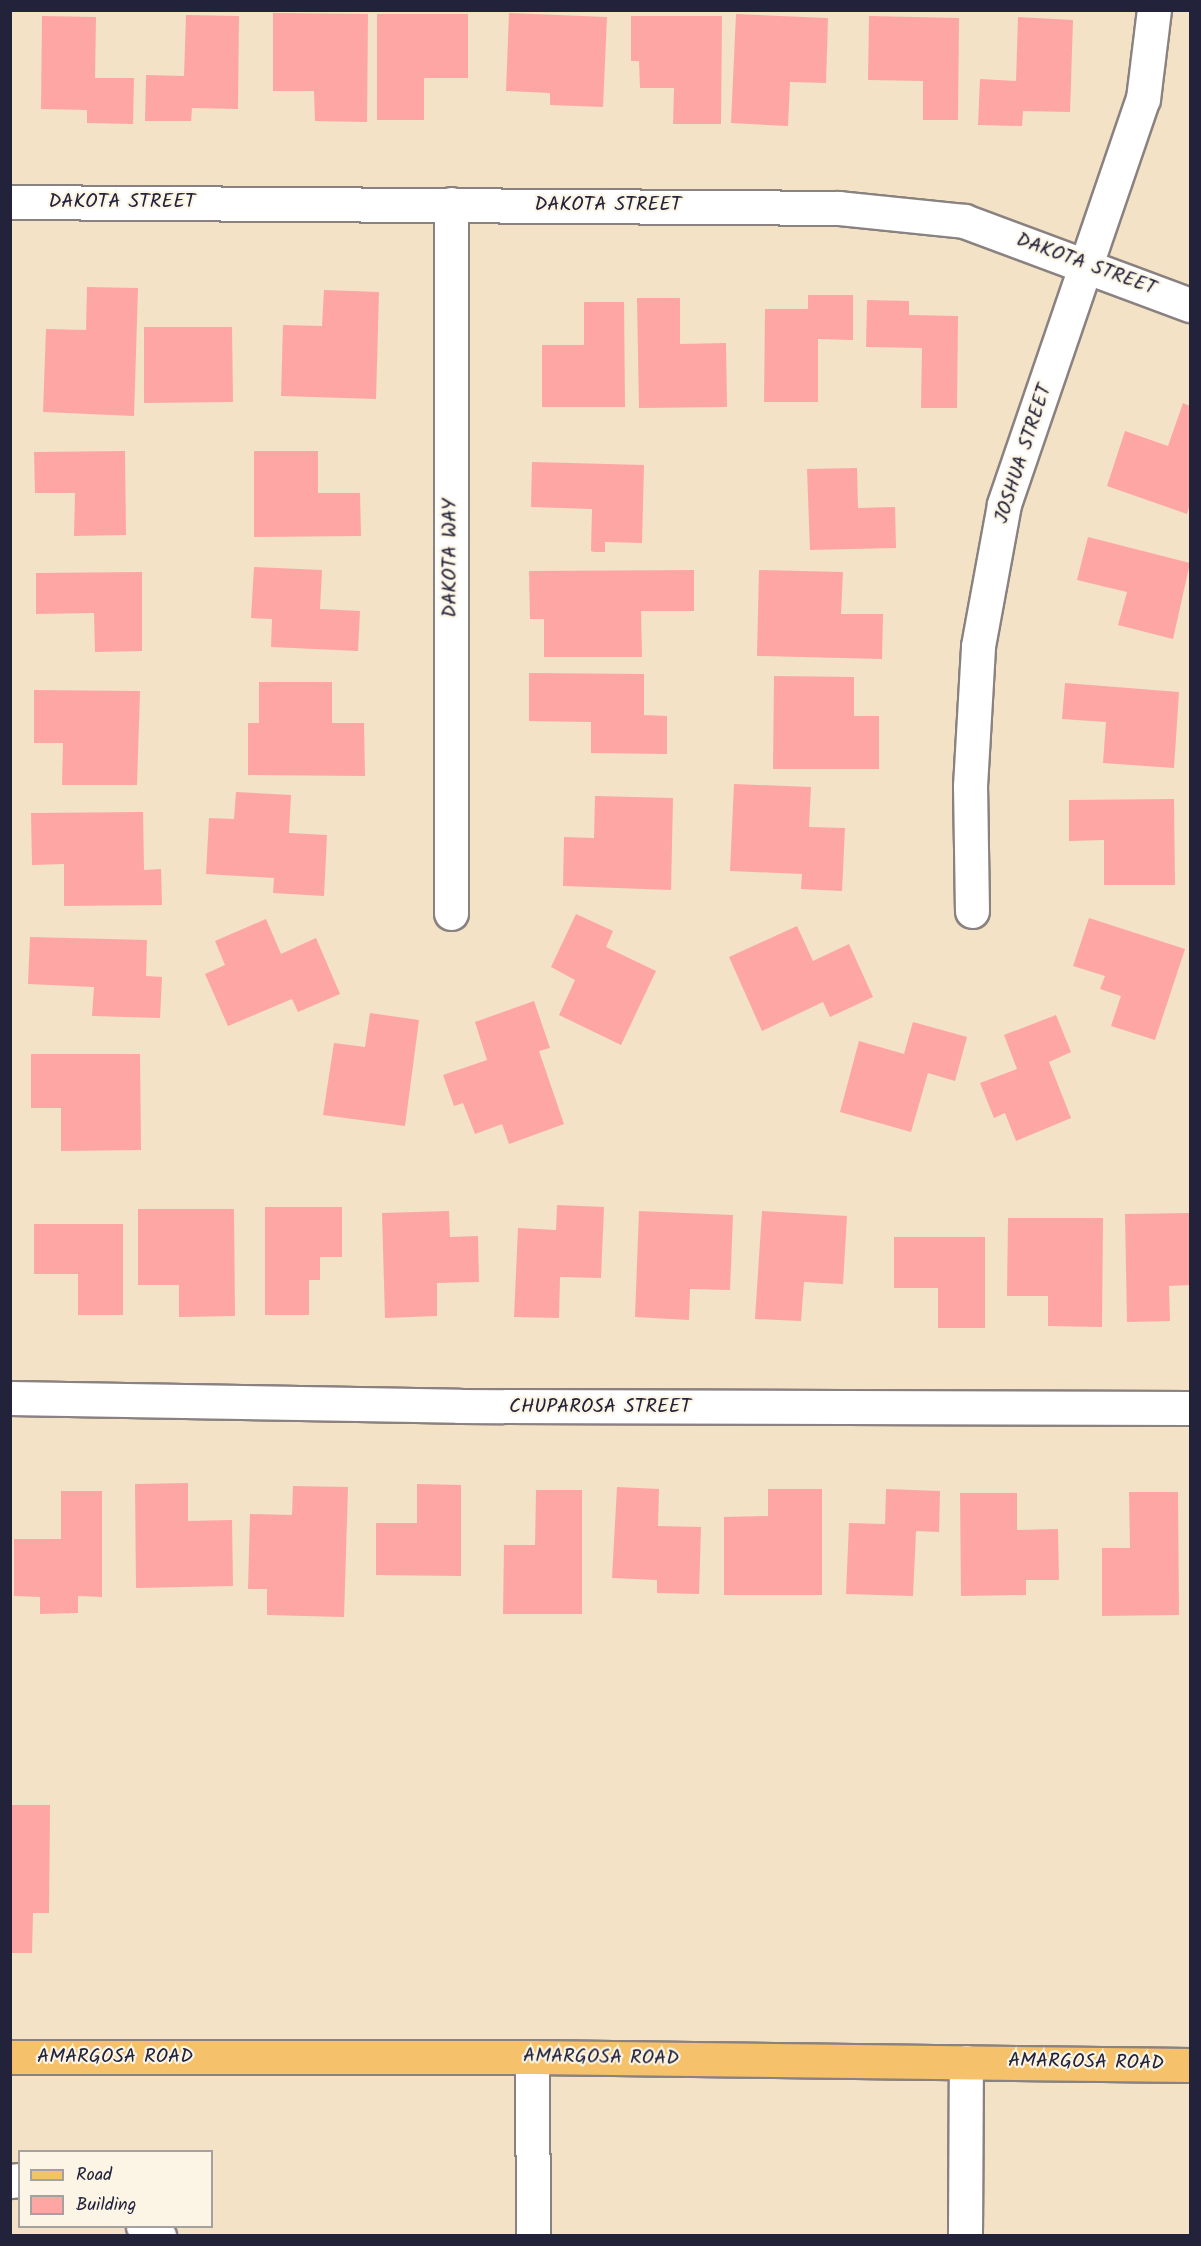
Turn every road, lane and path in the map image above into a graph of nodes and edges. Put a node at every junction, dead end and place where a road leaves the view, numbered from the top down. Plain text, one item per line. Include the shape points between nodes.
1 (1155, 10) edge
2 (10, 202) edge
3 (451, 204) junction
4 (1087, 264) junction
5 (1191, 304) edge
6 (972, 911) dead end
7 (451, 913) dead end
8 (10, 1398) edge
9 (1191, 1408) edge
10 (10, 2057) edge
11 (531, 2057) junction
12 (966, 2062) junction
13 (1191, 2065) edge
14 (533, 2235) edge
15 (965, 2235) edge

1 - 4 street, JOSHUA STREET via 1143,99
2 - 3 street, DAKOTA STREET
3 - 4 street, DAKOTA STREET via 839,208 964,221
3 - 7 street, DAKOTA WAY
4 - 5 street, DAKOTA STREET
4 - 6 street, JOSHUA STREET via 1004,504 978,646 970,786
8 - 9 street, CHUPAROSA STREET via 471,1407
10 - 11 main road, AMARGOSA ROAD
11 - 12 main road, AMARGOSA ROAD
11 - 14 street
12 - 13 main road, AMARGOSA ROAD
12 - 15 street

